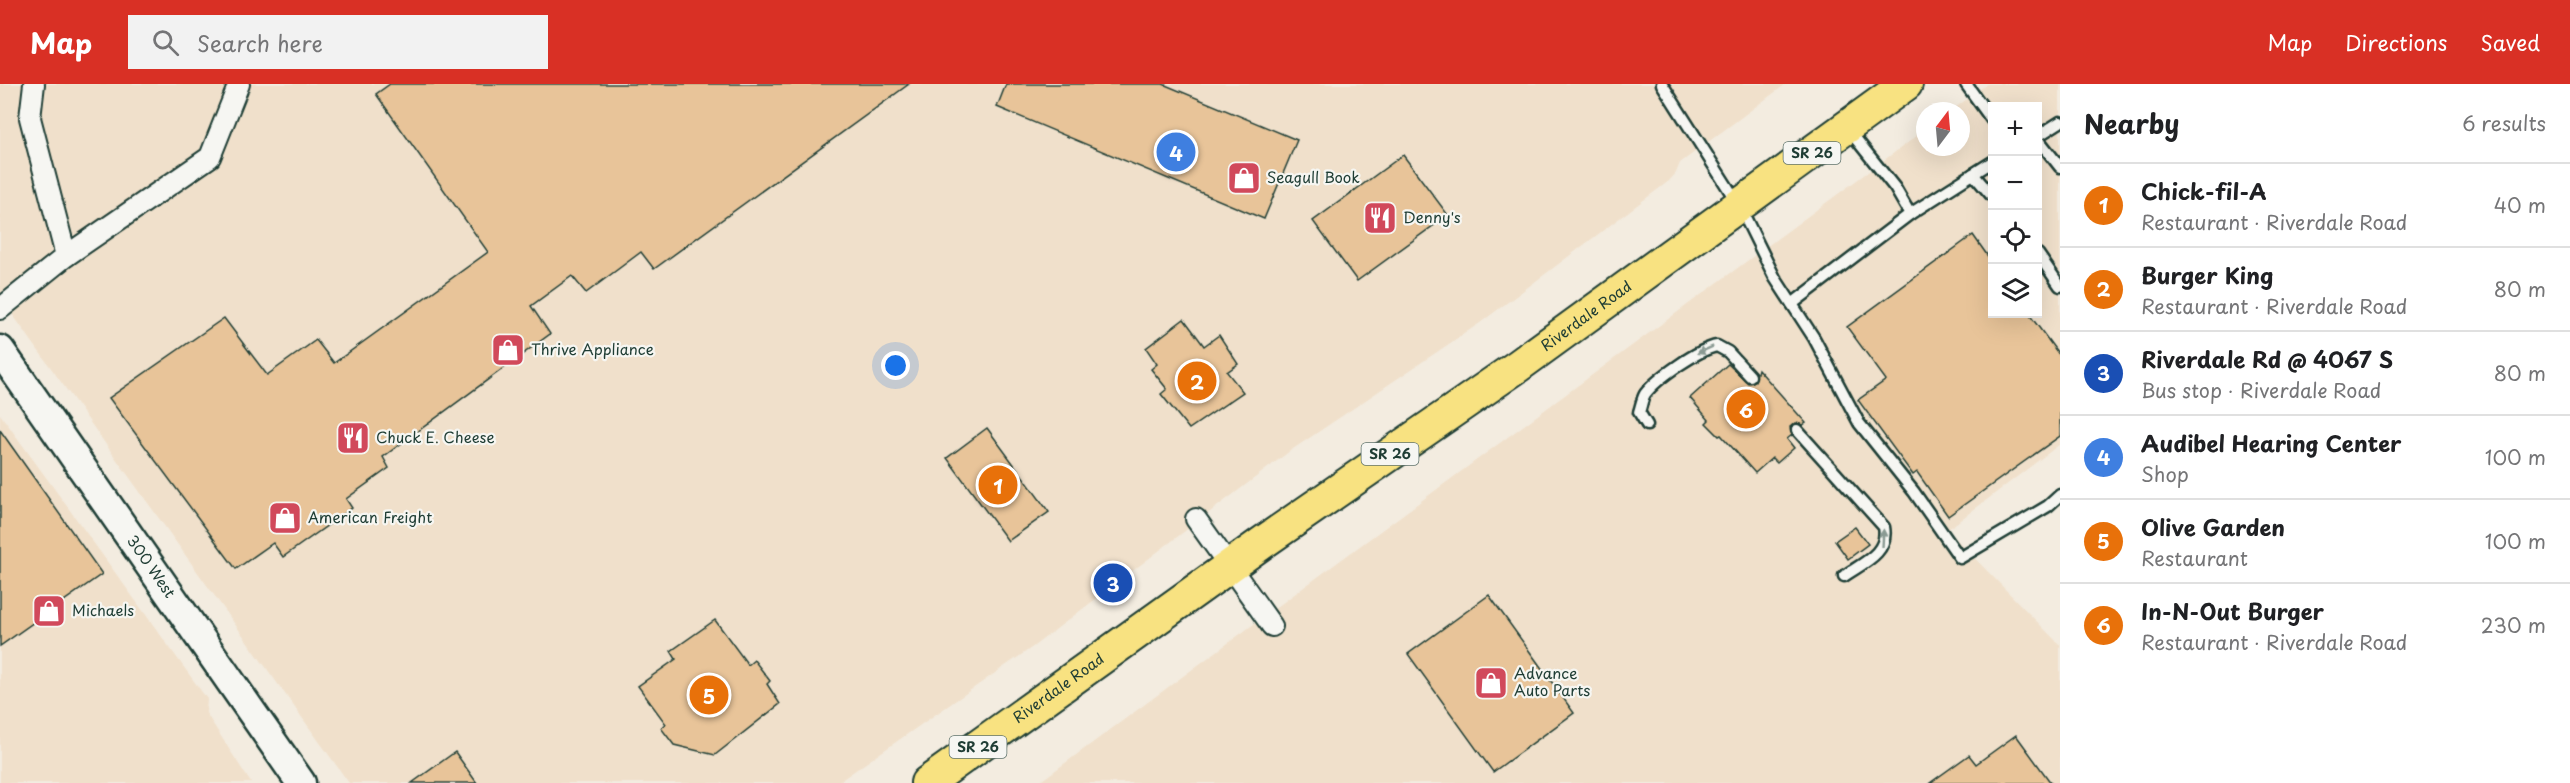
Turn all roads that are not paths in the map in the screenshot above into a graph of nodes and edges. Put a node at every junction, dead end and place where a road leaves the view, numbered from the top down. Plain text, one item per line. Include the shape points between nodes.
1 (34, 84) edge
2 (239, 84) edge
3 (1662, 84) edge
4 (1906, 84) edge
5 (1966, 84) edge
6 (1988, 114) edge
7 (2060, 122) edge
8 (1847, 127) junction
9 (2042, 134) edge
10 (2042, 144) edge
11 (1988, 165) edge
12 (2060, 167) edge
13 (1973, 174) junction
14 (1988, 191) edge
15 (1740, 207) junction
16 (1910, 214) junction
17 (66, 256) junction
18 (2042, 262) edge
19 (2060, 286) edge
20 (1792, 304) junction
21 (0, 309) edge
22 (0, 350) edge
23 (1750, 376) dead end
24 (1647, 425) dead end
25 (1797, 430) dead end
26 (2060, 495) edge
27 (1196, 519) dead end
28 (1230, 567) junction
29 (1844, 576) dead end
30 (1272, 626) dead end
31 (302, 783) edge
32 (927, 783) edge

1 - 17 street via 30,118
2 - 17 street via 210,157
3 - 15 lane
4 - 8 main road, Riverdale Road / SR 26
5 - 6 lane
7 - 9 lane
8 - 15 main road, Riverdale Road / SR 26
8 - 16 lane via 1895,188
10 - 12 lane
11 - 13 lane
13 - 14 lane
13 - 16 lane
15 - 20 lane
15 - 28 main road, Riverdale Road / SR 26
16 - 20 lane
17 - 21 street
18 - 19 lane
20 - 26 lane via 1820,347 1858,423 1914,492 1960,558
22 - 31 street, 300 West
23 -> 24 lane via 1728,352 1717,346 1705,348 1644,395 1639,412
29 -> 25 lane via 1883,548 1884,527
27 - 28 street
28 - 30 street
28 - 32 main road, Riverdale Road / SR 26

